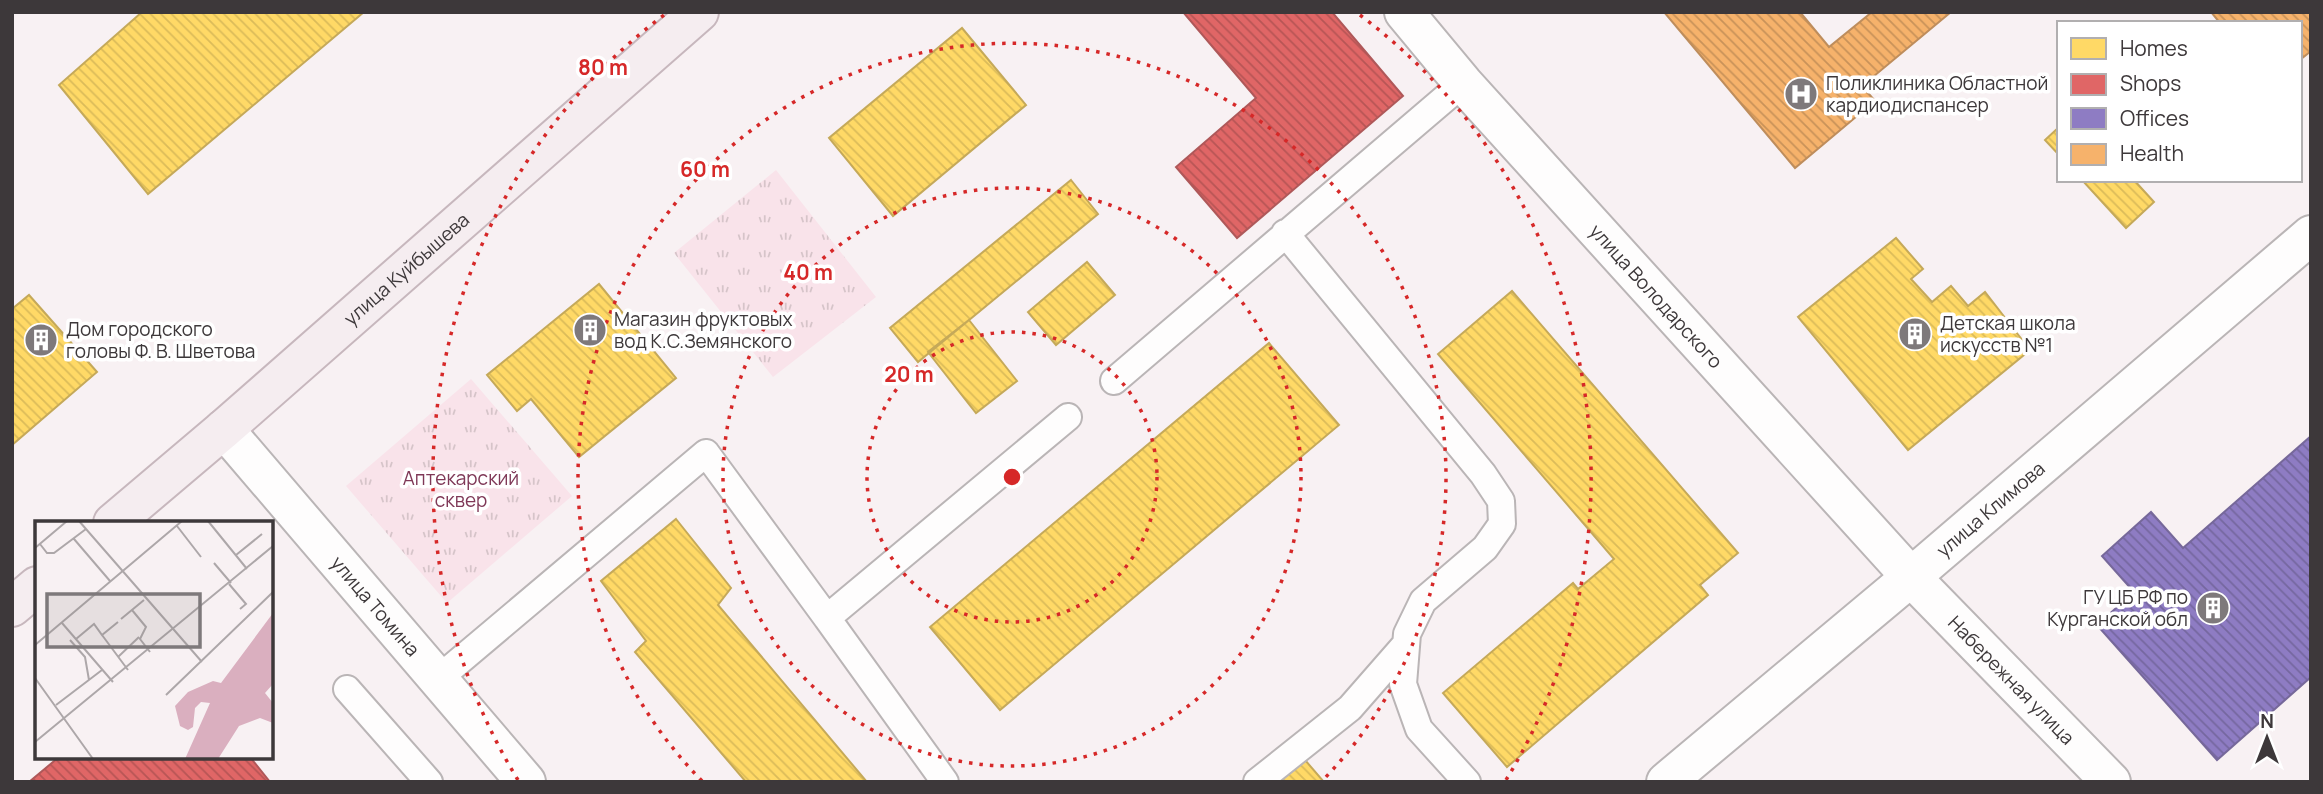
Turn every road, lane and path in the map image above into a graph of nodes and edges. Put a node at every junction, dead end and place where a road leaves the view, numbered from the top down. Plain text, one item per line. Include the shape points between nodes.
1 (699, 12) edge
2 (1404, 12) edge
3 (1463, 83) junction
4 (1286, 233) junction
5 (2311, 235) edge
6 (1114, 381) dead end
7 (1069, 417) dead end
8 (224, 429) junction
9 (115, 521) edge
10 (1911, 577) junction
11 (35, 588) edge
12 (12, 607) edge
13 (827, 618) junction
14 (1406, 644) junction
15 (438, 679) junction
16 (347, 689) dead end
17 (429, 782) edge
18 (526, 782) edge
19 (945, 782) edge
20 (1257, 782) edge
21 (1467, 782) edge
22 (1666, 782) edge
23 (2111, 782) edge

1 - 8 main road, улица Куйбышева
2 - 3 street, улица Володарского
3 - 4 lane
3 - 10 street, улица Володарского
4 - 6 lane
4 - 14 lane via 1501,501 1503,524 1485,548 1423,601
5 - 10 street, улица Климова
7 - 13 lane
8 - 9 main road, улица Куйбышева
8 - 15 street, улица Томина
10 - 22 street, улица Климова
10 - 23 street, Набережная улица
11 - 12 main road
13 - 15 lane via 706,453
13 - 19 lane
14 - 20 lane via 1350,708
14 - 21 lane via 1403,684 1419,729
15 - 18 street, улица Томина
16 - 17 lane

